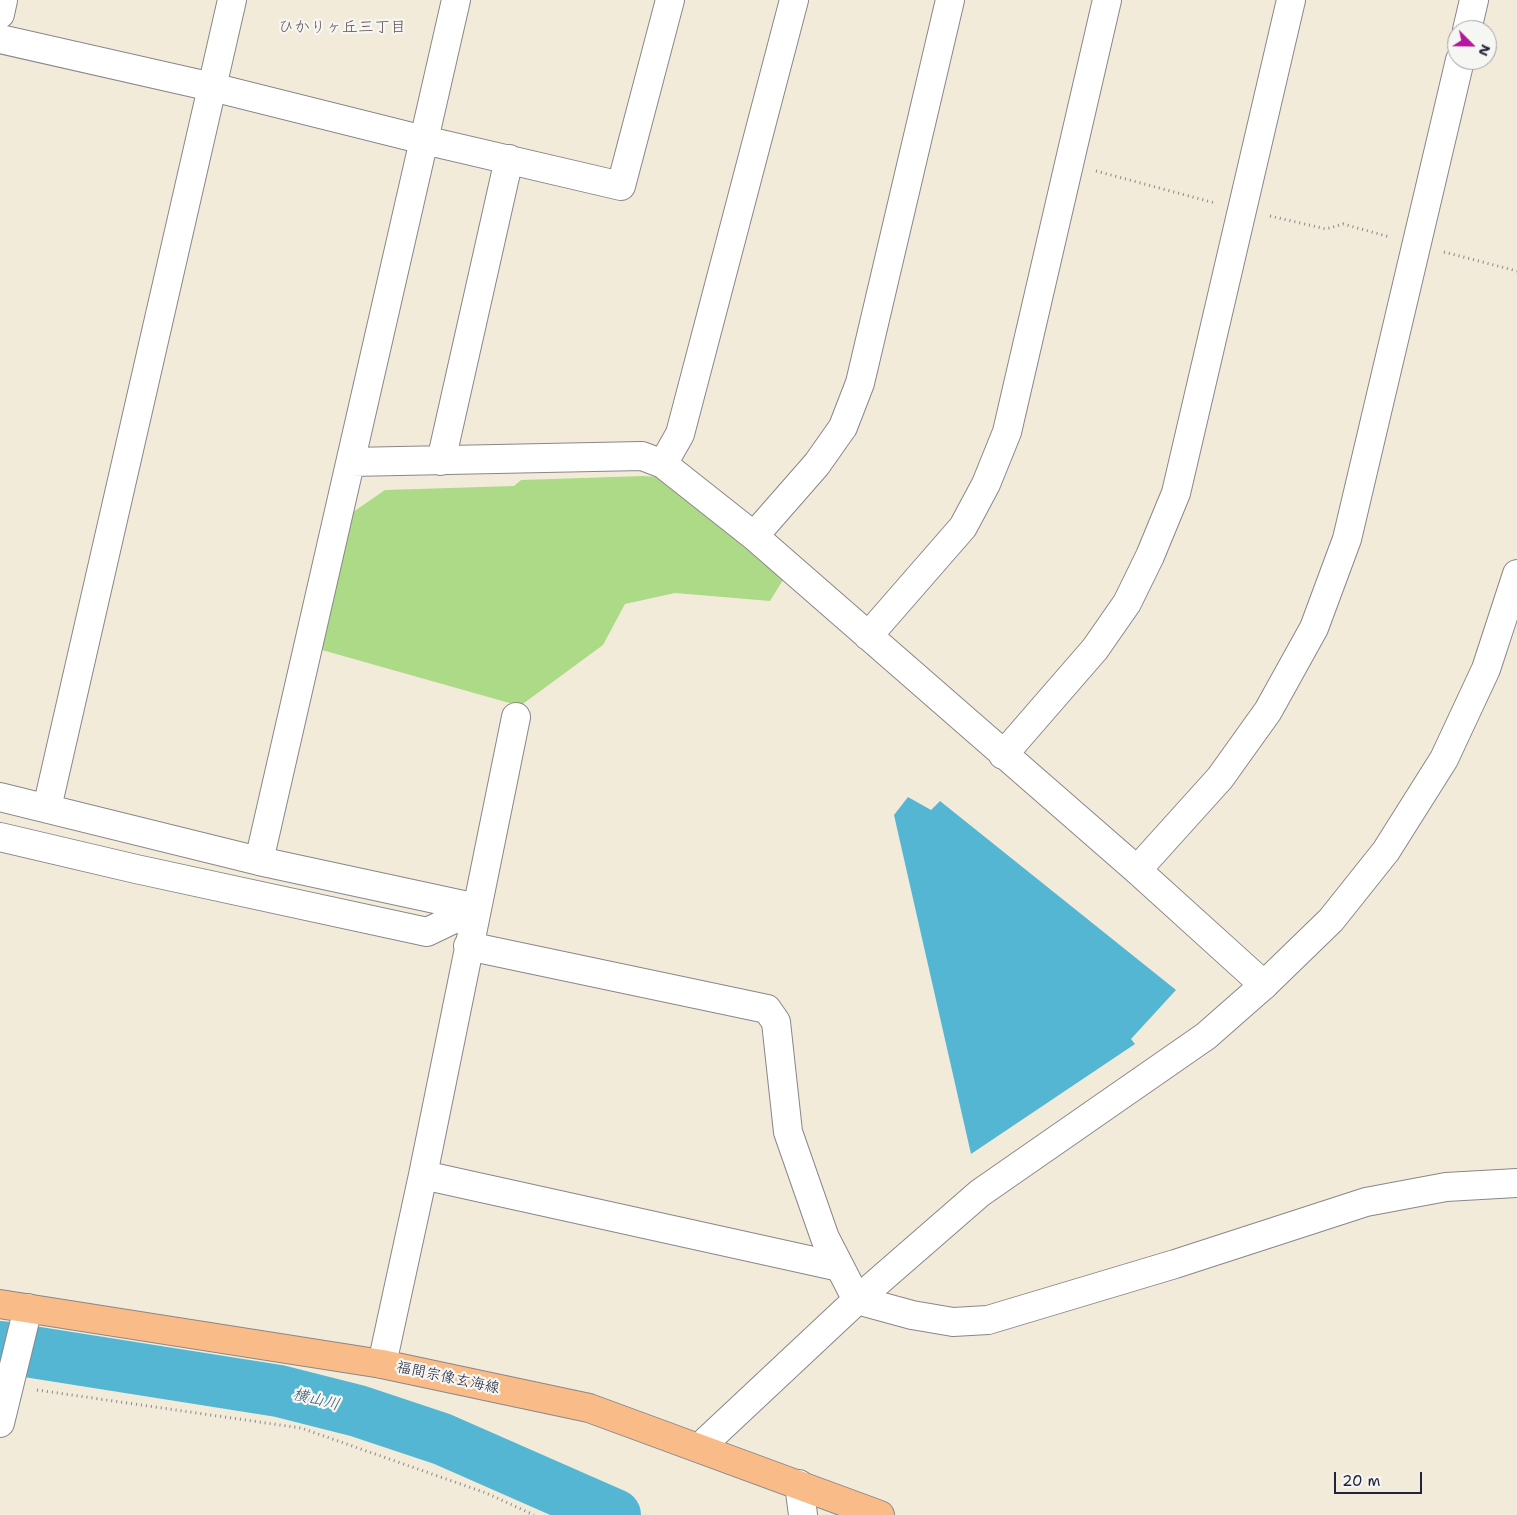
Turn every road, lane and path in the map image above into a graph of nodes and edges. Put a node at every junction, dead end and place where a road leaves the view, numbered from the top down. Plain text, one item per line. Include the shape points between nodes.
1 (3, 0) edge
2 (232, 0) edge
3 (456, 0) edge
4 (670, 0) edge
5 (794, 0) edge
6 (950, 0) edge
7 (1107, 0) edge
8 (1291, 0) edge
9 (1474, 0) edge
10 (0, 14) edge
11 (1469, 20) edge
12 (0, 39) edge
13 (1458, 70) edge
14 (212, 87) junction
15 (424, 140) junction
16 (509, 159) junction
17 (1069, 164) junction
18 (1242, 210) junction
19 (1416, 244) junction
20 (1517, 272) edge
21 (441, 461) junction
22 (351, 462) junction
23 (663, 464) junction
24 (754, 536) junction
25 (1517, 574) edge
26 (868, 636) junction
27 (516, 717) dead end
28 (1003, 755) junction
29 (0, 797) edge
30 (47, 808) junction
31 (0, 837) edge
32 (259, 861) junction
33 (1137, 870) junction
34 (477, 908) junction
35 (468, 946) junction
36 (1264, 986) junction
37 (423, 1175) junction
38 (1517, 1183) edge
39 (840, 1267) junction
40 (857, 1300) junction
41 (0, 1304) edge
42 (28, 1308) junction
43 (382, 1364) junction
44 (10, 1387) junction
45 (0, 1423) edge
46 (699, 1448) junction
47 (799, 1484) junction
48 (534, 1515) edge
49 (803, 1515) edge
50 (880, 1515) edge

1 - 10 street
2 - 14 street
3 - 15 street
4 - 16 street via 621,186
5 - 23 street via 680,434
6 - 24 street via 860,383 843,427 817,464
7 - 17 street
8 - 18 street
9 - 11 street
12 - 14 street
13 - 19 street
14 - 15 street
14 - 30 street
15 - 16 street
15 - 22 street
16 - 21 street
17 - 18 path
17 - 26 street via 1007,432 986,484 963,527
18 - 19 path via 1326,229 1343,224
18 - 28 street via 1176,493 1150,556 1126,603 1095,649
19 - 20 path
19 - 33 street via 1347,539 1314,628 1268,711 1220,778
21 - 22 street
21 - 23 street via 642,456
22 - 32 street
23 - 24 street
24 - 26 street
25 - 36 street via 1486,669 1444,759 1386,851 1332,920
26 - 28 street
27 - 34 street
28 - 33 street
29 - 30 street
30 - 32 street
31 - 34 street via 427,932
32 - 34 street
33 - 36 street
34 - 35 street
35 - 37 street
35 - 39 street via 767,1009 776,1022 788,1132 825,1238
36 - 40 street via 1206,1036 980,1193
37 - 39 street
37 - 43 street
38 - 40 street via 1446,1187 1366,1202 988,1320 953,1322
39 - 40 street
40 - 46 street
41 - 42 main road, 福間宗像玄海線
42 - 43 main road, 福間宗像玄海線
42 - 44 street
43 - 46 main road, 福間宗像玄海線 via 589,1408
44 - 45 street
44 - 48 path via 301,1428 486,1493
46 - 47 main road, 福間宗像玄海線
47 - 49 street
47 - 50 main road, 福間宗像玄海線

